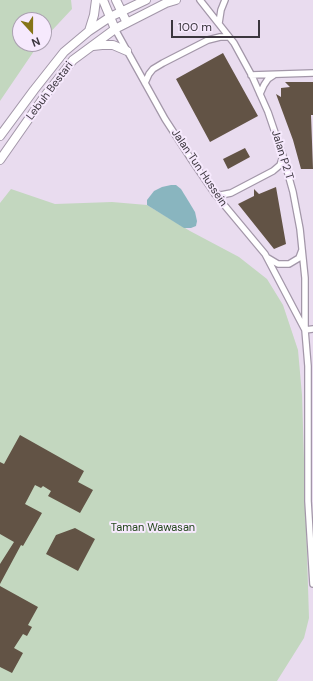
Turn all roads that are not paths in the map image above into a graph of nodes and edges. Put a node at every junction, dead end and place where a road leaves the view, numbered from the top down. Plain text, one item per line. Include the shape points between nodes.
1 (96, 0) edge
2 (102, 0) edge
3 (116, 0) edge
4 (146, 0) edge
5 (176, 0) edge
6 (200, 0) edge
7 (225, 0) edge
8 (121, 11) junction
9 (110, 17) junction
10 (127, 23) junction
11 (219, 23) junction
12 (115, 29) junction
13 (89, 31) junction
14 (229, 37) junction
15 (90, 47) junction
16 (127, 51) junction
17 (313, 73) edge
18 (251, 75) junction
19 (274, 75) junction
20 (145, 84) junction
21 (260, 94) junction
22 (0, 136) edge
23 (283, 156) junction
24 (0, 160) edge
25 (215, 194) junction
26 (302, 248) junction
27 (265, 254) junction
28 (313, 329) edge
29 (305, 330) junction
30 (313, 584) edge

1 - 13 main road
2 - 9 main road, Jalan Tun Hussein
3 - 8 main road
4 - 8 main road, Lebuh Bestari
5 - 10 main road, Lebuh Bestari
6 - 11 street, Jalan P2 T
7 - 11 street
8 - 9 main road, Lebuh Bestari
8 - 10 main road
9 - 12 main road, Jalan Tun Hussein
9 - 13 main road, Lebuh Bestari
10 - 12 main road, Lebuh Bestari
11 - 14 street, Jalan P2 T
12 - 15 main road, Lebuh Bestari
12 - 16 street, Jalan Tun Hussein
13 - 22 main road, Lebuh Bestari via 64,52
14 - 18 street, Jalan P2 T
14 - 20 street via 208,40 163,63 153,69
15 - 16 main road via 113,45
15 - 24 main road, Lebuh Bestari via 73,60
16 - 20 street, Jalan Tun Hussein
17 - 19 street
18 - 19 street
18 - 21 street, Jalan P2 T
19 - 21 street via 264,84
20 - 25 street, Jalan Tun Hussein
21 - 23 street, Jalan P2 T
23 - 25 street via 280,165 273,171 235,192
23 - 26 street, Jalan P2 T via 293,192
25 - 27 street, Jalan Tun Hussein
26 - 27 street via 299,258 289,264 273,262
26 - 29 street, Jalan P2 T
27 - 29 street, Jalan Tun Hussein
28 - 29 street
29 - 30 street, Jalan P2 T via 308,366 308,501

